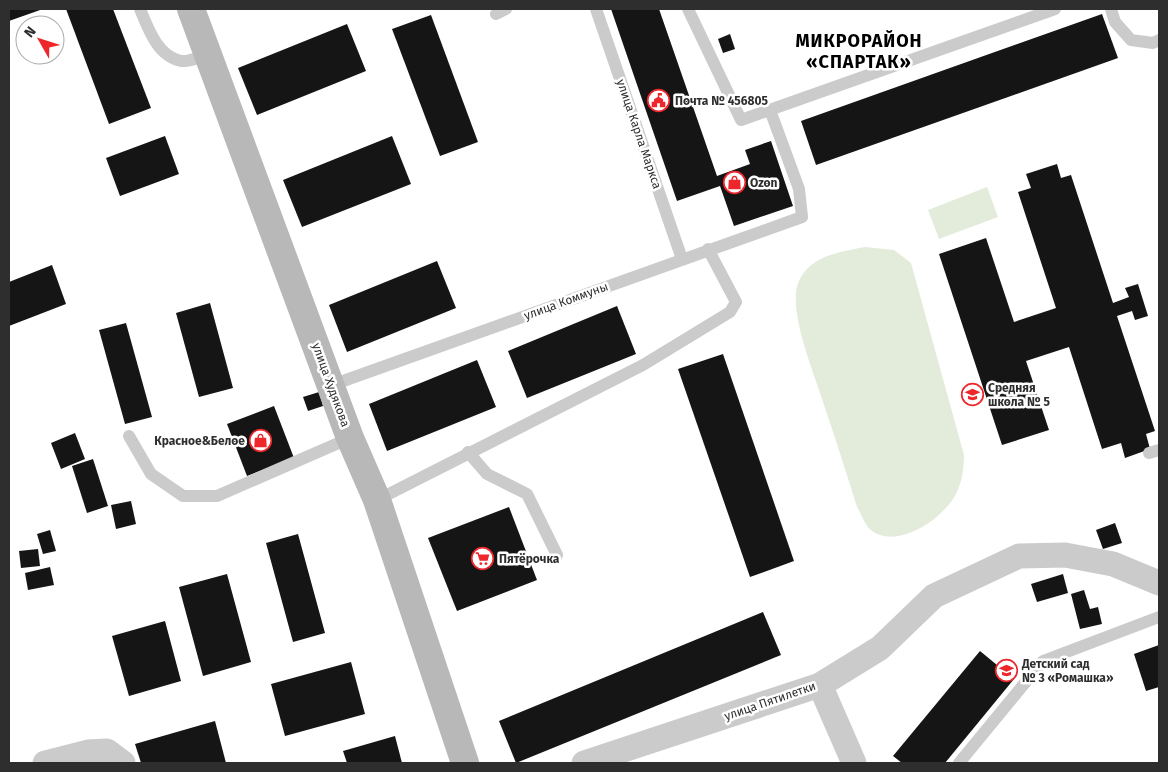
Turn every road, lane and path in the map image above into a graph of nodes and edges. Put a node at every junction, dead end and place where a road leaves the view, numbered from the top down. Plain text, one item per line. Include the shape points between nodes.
1 (140, 9) edge
2 (191, 9) edge
3 (596, 9) edge
4 (688, 9) edge
5 (1055, 9) edge
6 (1111, 9) edge
7 (1159, 40) edge
8 (208, 56) junction
9 (770, 110) junction
10 (708, 250) junction
11 (682, 260) junction
12 (332, 386) junction
13 (129, 436) dead end
14 (350, 438) junction
15 (468, 452) junction
16 (377, 500) junction
17 (557, 555) dead end
18 (1159, 583) edge
19 (1159, 617) edge
20 (820, 685) junction
21 (45, 763) edge
22 (123, 763) edge
23 (465, 763) edge
24 (584, 763) edge
25 (854, 763) edge
26 (960, 763) edge

1 - 8 lane via 153,39 167,55 182,61
2 - 8 street, улица Худякова
3 - 11 lane, улица Карла Маркса
4 - 9 lane via 741,120
5 - 9 lane
6 - 7 lane via 1115,22 1131,40 1153,43
8 - 12 street, улица Худякова
9 - 10 lane, улица Коммуны via 799,189 802,217
10 - 11 lane, улица Коммуны
10 - 15 lane via 736,302 730,312 643,365
11 - 12 lane, улица Коммуны
12 - 14 street, улица Худякова
13 - 14 lane via 150,474 184,496 217,496
14 - 16 street, улица Худякова
15 - 16 lane
15 - 17 lane via 487,474 527,494
16 - 23 street, улица Худякова
18 - 20 street, улица Пятилетки via 1103,562 1065,555 1018,556 934,596 880,648
19 - 26 lane via 1044,661
20 - 24 street, улица Пятилетки
20 - 25 street
21 - 22 street via 107,750

